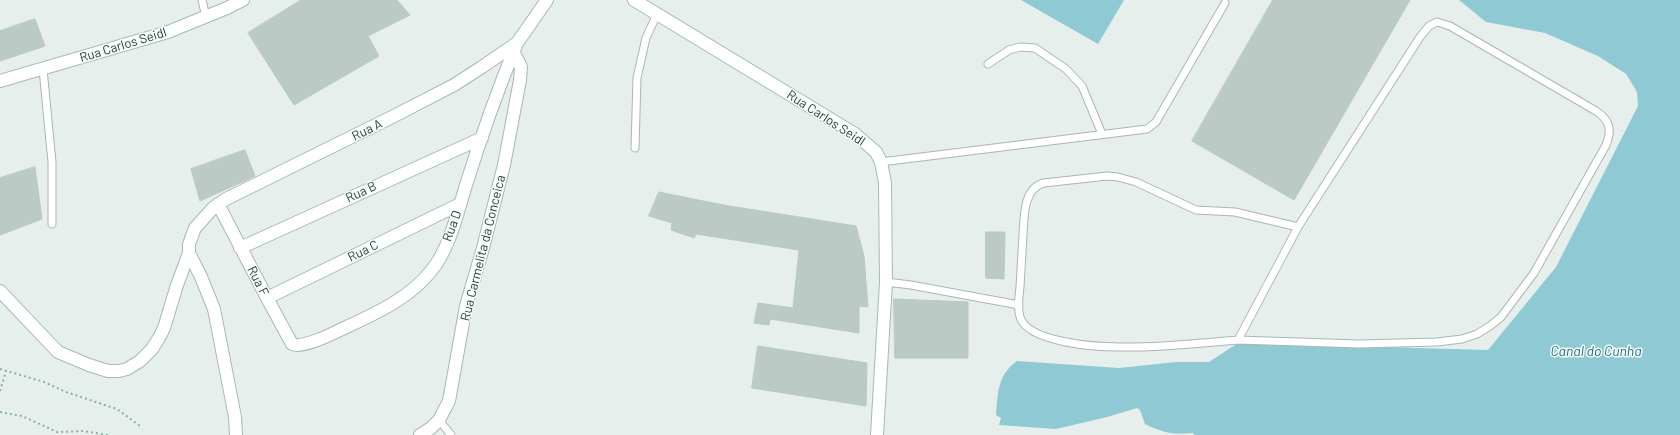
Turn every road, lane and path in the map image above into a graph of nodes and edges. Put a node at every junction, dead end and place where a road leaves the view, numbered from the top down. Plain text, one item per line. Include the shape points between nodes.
1 (202, 0) edge
2 (243, 0) edge
3 (547, 0) edge
4 (634, 0) edge
5 (1225, 3) dead end
6 (658, 14) junction
7 (206, 17) junction
8 (515, 47) junction
9 (988, 64) dead end
10 (43, 69) junction
11 (0, 81) edge
12 (1102, 134) junction
13 (482, 138) junction
14 (636, 148) dead end
15 (881, 162) junction
16 (218, 204) junction
17 (460, 204) junction
18 (52, 224) dead end
19 (1298, 227) junction
20 (240, 248) junction
21 (189, 253) junction
22 (886, 282) junction
23 (0, 291) edge
24 (266, 298) junction
25 (1019, 305) junction
26 (1238, 340) junction
27 (306, 344) joint
28 (0, 369) edge
29 (6, 372) junction
30 (0, 391) edge
31 (0, 412) edge
32 (439, 420) junction
33 (140, 426) dead end
34 (108, 435) edge
35 (236, 435) edge
36 (420, 435) edge
37 (451, 435) edge
38 (877, 435) edge

1 - 7 lane
2 - 7 street, Rua Carlos Seidl
3 - 8 street, Rua A
4 - 6 street, Rua Carlos Seidl
5 - 12 lane via 1156,122 1147,129
6 - 14 lane via 646,38 637,78
6 - 15 street, Rua Carlos Seidl via 855,134 876,152
7 - 10 street, Rua Carlos Seidl via 168,32
8 - 13 street, Rua D via 494,99
8 - 16 street, Rua A via 448,88
8 - 32 street, Rua Carmelita da Conceica via 521,67 520,80 504,165 466,306 449,401
9 - 12 lane via 1008,50 1020,47 1035,48 1066,69 1082,86
10 - 11 street, Rua Carlos Seidl
10 - 18 lane via 52,162
12 - 15 lane
13 - 17 street, Rua D
13 - 20 street, Rua B
15 - 22 street, Rua Carlos Seidl via 885,183
16 - 20 street, Rua F
16 - 21 street, Rua A via 195,228 189,244
17 - 24 street, Rua C
17 - 27 street, Rua D via 441,256 430,273 399,300 362,320
19 - 25 lane via 1235,212 1196,210 1118,176 1041,184 1030,193 1024,217
19 - 26 lane
19 - 26 lane via 1420,37 1429,26 1437,22 1450,26 1602,114 1610,126 1606,145 1534,273 1501,317 1477,334 1438,342 1360,344
20 - 24 street, Rua F
21 - 23 street, Rua A via 159,338 140,361 119,371 108,371 58,352
21 - 35 street via 214,309
22 - 25 lane
22 - 38 street, Rua Carlos Seidl
24 - 27 street, Rua F via 292,344
25 - 26 lane via 1022,321 1031,330 1055,340 1084,345 1120,348
28 - 29 path
29 - 30 path
29 - 33 path via 44,382 117,409
31 - 34 path via 22,416 57,432 83,431
32 - 36 street, Rua Carmelita da Conceica
32 - 37 lane

